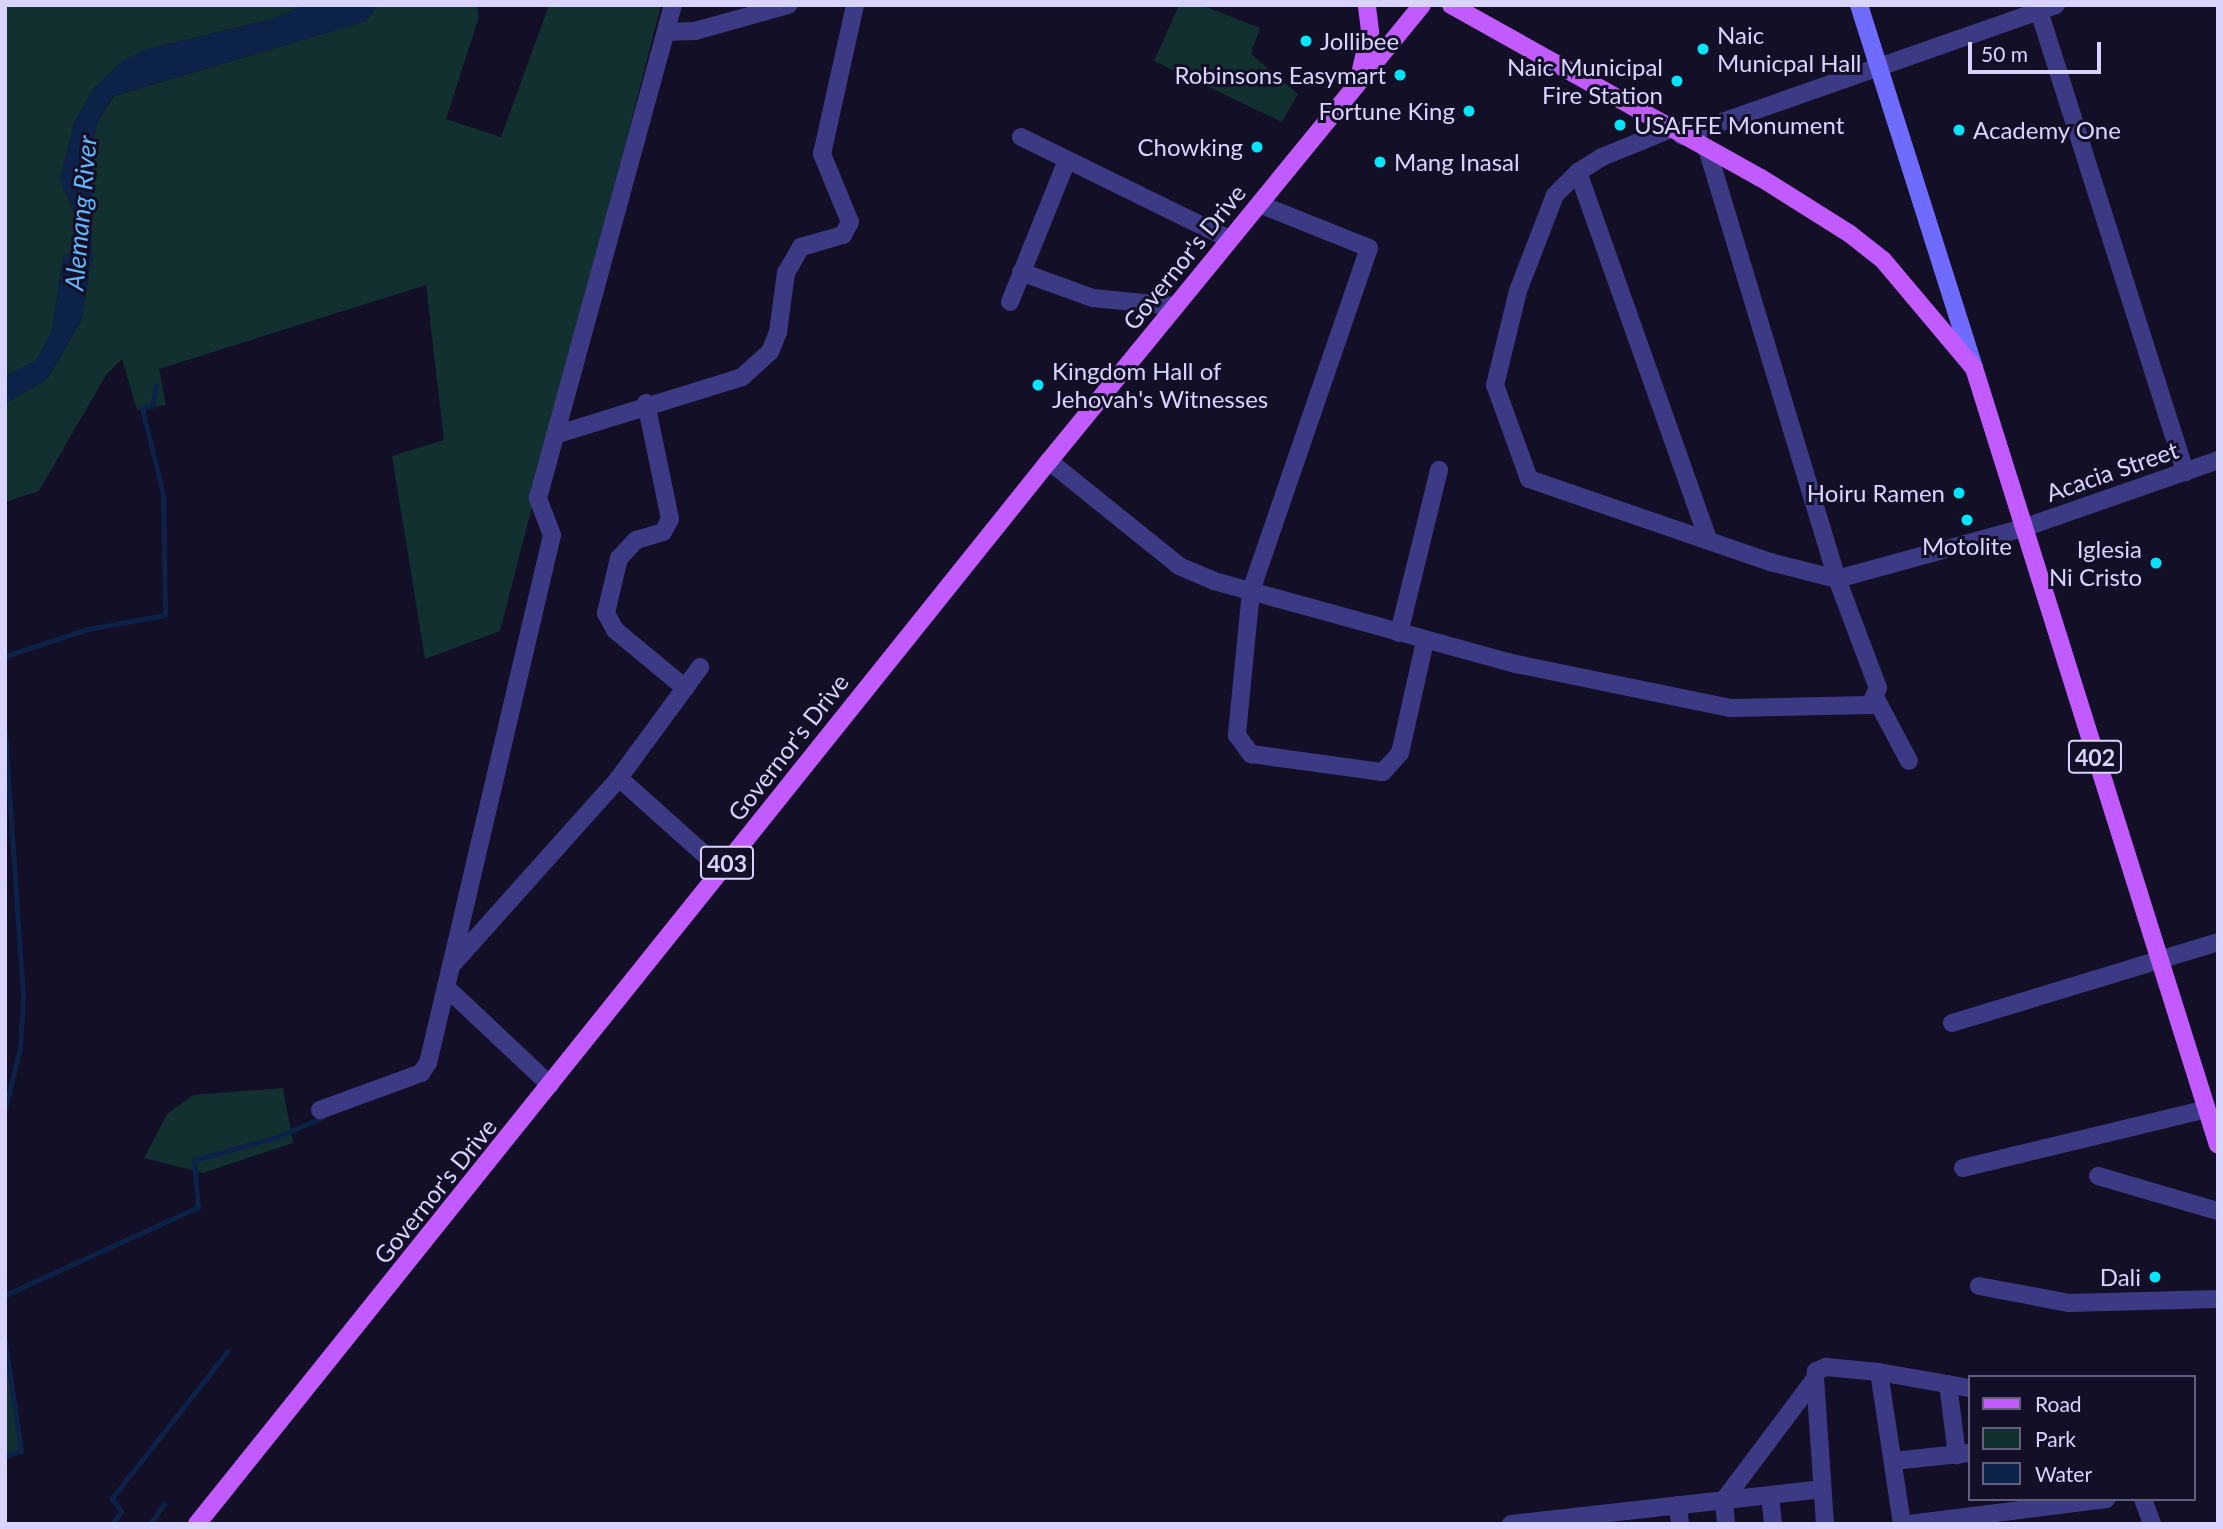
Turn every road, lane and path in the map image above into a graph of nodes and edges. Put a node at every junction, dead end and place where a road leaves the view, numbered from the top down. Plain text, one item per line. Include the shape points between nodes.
1 (673, 5) edge
2 (788, 5) edge
3 (1367, 5) edge
4 (1422, 5) edge
5 (1451, 5) edge
6 (1859, 5) edge
7 (2056, 5) edge
8 (853, 6) edge
9 (2039, 11) junction
10 (666, 32) junction
11 (1879, 66) junction
12 (1356, 83) junction
13 (1677, 132) junction
14 (1021, 137) dead end
15 (1707, 149) junction
16 (1067, 160) junction
17 (1578, 172) junction
18 (1259, 204) junction
19 (1229, 239) junction
20 (1021, 272) junction
21 (1010, 302) dead end
22 (1175, 306) junction
23 (1974, 368) junction
24 (646, 403) junction
25 (555, 435) junction
26 (2218, 460) edge
27 (1049, 461) junction
28 (1439, 470) dead end
29 (2185, 472) junction
30 (2022, 528) junction
31 (1708, 539) junction
32 (1837, 579) junction
33 (1251, 591) junction
34 (1399, 634) junction
35 (1424, 641) junction
36 (700, 667) dead end
37 (685, 688) junction
38 (1876, 699) junction
39 (1909, 761) dead end
40 (619, 778) junction
41 (722, 870) junction
42 (2218, 942) edge
43 (2157, 961) junction
44 (450, 968) junction
45 (446, 987) junction
46 (1952, 1023) dead end
47 (550, 1085) junction
48 (2206, 1109) junction
49 (320, 1110) dead end
50 (2218, 1145) edge
51 (1963, 1168) dead end
52 (2098, 1176) dead end
53 (2218, 1212) edge
54 (1979, 1286) dead end
55 (2218, 1299) edge
56 (1879, 1372) junction
57 (1815, 1379) junction
58 (1948, 1384) junction
59 (1968, 1388) edge
60 (1963, 1454) edge
61 (1894, 1461) junction
62 (1821, 1489) junction
63 (1770, 1495) junction
64 (1724, 1500) junction
65 (2090, 1501) edge
66 (2144, 1501) edge
67 (1678, 1505) junction
68 (1599, 1519) edge
69 (1516, 1523) edge
70 (197, 1524) edge
71 (1680, 1524) edge
72 (1726, 1524) edge
73 (1773, 1524) edge
74 (1825, 1524) edge
75 (1902, 1524) edge
76 (1909, 1524) edge
77 (2152, 1524) edge

1 - 10 street
2 - 10 street via 695,31
3 - 12 main road via 1370,31
4 - 12 main road, Governor's Drive / 403
5 - 13 main road
6 - 11 main road, 402
7 - 9 street
8 - 24 street via 822,153 850,222 843,235 801,247 786,273 778,332 761,363 742,377
9 - 11 street
9 - 29 street
10 - 25 street
11 - 13 street
11 - 23 main road, 402
12 - 18 main road, Governor's Drive / 403
13 - 15 main road
13 - 17 street via 1602,156
14 - 16 street
15 - 23 main road via 1818,212 1883,260
15 - 32 street
16 - 19 street
16 - 20 street
17 - 31 street
17 - 31 street via 1555,195 1518,291 1495,385 1529,479
18 - 19 main road, Governor's Drive / 403
18 - 33 street via 1368,248
19 - 22 main road, Governor's Drive / 403
20 - 21 street
20 - 22 street via 1093,298
22 - 27 main road, Governor's Drive / 403
23 - 30 main road, 402
24 - 25 street
24 - 37 street via 670,519 663,532 636,540 619,558 606,613 615,631
25 - 44 street via 538,498 552,535
26 - 29 street, Acacia Street
27 - 33 street via 1178,566
27 - 41 main road, Governor's Drive / 403
28 - 34 street
29 - 30 street, Acacia Street
30 - 32 street, Acacia Street
30 - 43 main road, 402
31 - 32 street via 1770,562
32 - 38 street via 1878,688
33 - 34 street
33 - 35 street via 1237,735 1251,754 1383,772 1400,753
34 - 35 street
35 - 38 street via 1730,708 1870,705
36 - 37 street
37 - 40 street
38 - 39 street
40 - 41 street
40 - 44 street
41 - 47 main road, Governor's Drive / 403
42 - 43 street
43 - 46 street
43 - 48 main road, 402
44 - 45 street
45 - 47 street
45 - 49 street via 428,1063 421,1073
47 - 70 main road, Governor's Drive / 403
48 - 50 main road, 402
48 - 51 street
52 - 53 street
54 - 55 street via 2069,1303
56 - 57 street via 1826,1367 1816,1371
56 - 58 street
56 - 61 street
57 - 62 street
57 - 64 street
58 - 59 street
58 - 60 street
60 - 61 street
61 - 75 street
62 - 63 street
62 - 74 street
63 - 64 street
63 - 73 street
64 - 67 street
64 - 72 street
65 - 76 street
66 - 77 street
67 - 68 street
67 - 71 street
68 - 69 street

